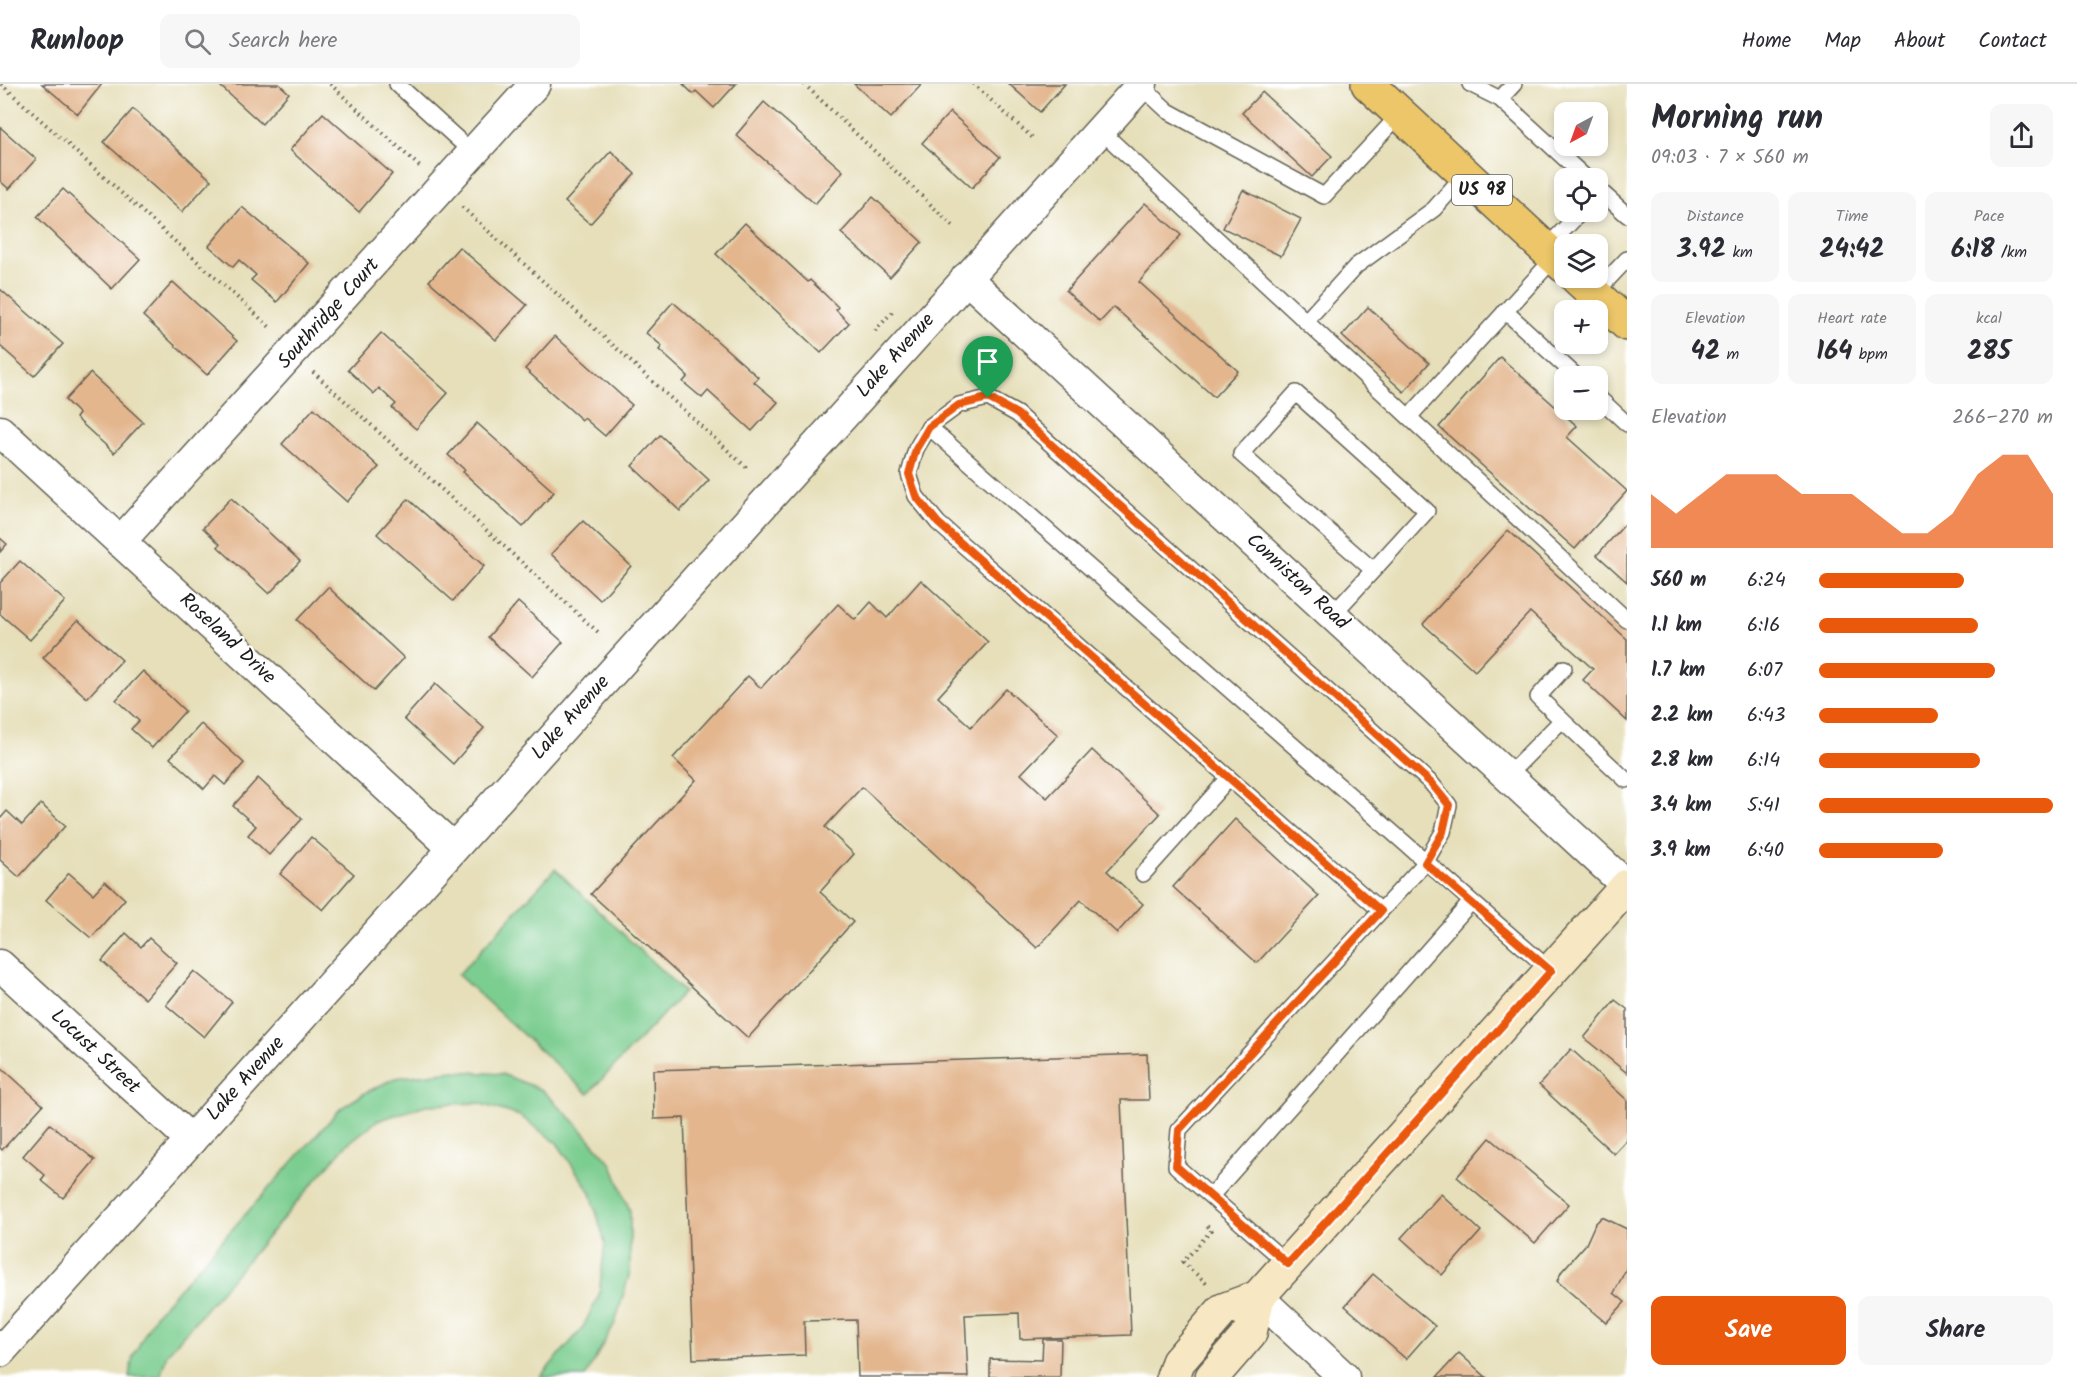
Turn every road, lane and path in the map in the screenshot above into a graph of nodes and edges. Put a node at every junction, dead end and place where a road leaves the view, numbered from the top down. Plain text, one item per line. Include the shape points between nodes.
1 (2, 84) edge
2 (330, 84) edge
3 (397, 84) edge
4 (535, 84) edge
5 (804, 84) edge
6 (973, 84) edge
7 (1368, 84) edge
8 (1470, 84) edge
9 (1514, 84) edge
10 (1141, 85) edge
11 (1500, 99) junction
12 (1400, 114) junction
13 (1100, 130) junction
14 (1035, 140) dead end
15 (473, 153) junction
16 (1575, 168) edge
17 (423, 170) dead end
18 (1465, 174) junction
19 (1608, 198) edge
20 (457, 202) dead end
21 (1627, 216) edge
22 (953, 226) dead end
23 (1554, 257) edge
24 (1627, 259) edge
25 (1608, 262) edge
26 (966, 278) junction
27 (1554, 278) edge
28 (1588, 288) edge
29 (1505, 311) junction
30 (1306, 321) junction
31 (1627, 324) edge
32 (274, 332) dead end
33 (1565, 366) edge
34 (308, 367) dead end
35 (1608, 406) edge
36 (1409, 417) junction
37 (1627, 424) edge
38 (929, 427) junction
39 (0, 431) edge
40 (747, 468) dead end
41 (120, 542) junction
42 (1373, 570) junction
43 (1332, 615) junction
44 (1627, 620) edge
45 (599, 633) dead end
46 (1564, 668) dead end
47 (1562, 720) junction
48 (1507, 776) junction
49 (1230, 778) junction
50 (1626, 780) edge
51 (453, 848) junction
52 (1425, 863) junction
53 (1143, 874) dead end
54 (1627, 886) edge
55 (1471, 902) junction
56 (1381, 911) junction
57 (0, 965) edge
58 (1551, 971) junction
59 (191, 1140) junction
60 (1211, 1196) junction
61 (1288, 1264) junction
62 (1258, 1298) junction
63 (0, 1352) edge
64 (1173, 1377) edge
65 (1212, 1377) edge
66 (1344, 1377) edge

1 - 32 path
2 - 17 path
3 - 15 lane
4 - 15 street, Southridge Court
5 - 22 path
6 - 14 path
7 - 12 main road, US 98
8 - 11 lane
9 - 11 lane
10 - 12 lane via 1168,111 1324,196
10 - 13 street, Lake Avenue
11 - 16 lane
12 - 18 main road, US 98
13 - 26 street, Lake Avenue
13 - 30 lane
15 - 41 street, Southridge Court
18 - 23 main road, US 98
18 - 30 lane via 1434,209 1356,266
19 - 21 lane
20 - 40 path
24 - 25 lane
26 - 43 street, Conniston Road
26 - 51 street, Lake Avenue
27 - 29 lane
28 - 31 main road, US 98
29 - 33 lane
29 - 36 lane
30 - 36 lane
34 - 45 path
35 - 37 lane
36 - 44 lane
38 - 49 lane via 916,449 909,474 916,496 938,523
38 - 52 lane
38 - 52 lane via 959,405 988,398 1017,414 1431,783 1449,805 1443,832
39 - 41 street, Roseland Drive
41 - 51 street, Roseland Drive
42 - 42 lane via 1427,511 1296,393 1241,454
42 - 43 lane
43 - 48 street, Conniston Road
46 - 47 lane via 1538,697
47 - 48 lane
47 - 50 lane
48 - 54 street, Conniston Road
49 - 53 lane
49 - 56 lane
51 - 59 street, Lake Avenue
52 - 55 lane
52 - 56 lane
54 - 58 street
55 - 58 lane
55 - 60 lane
56 - 60 lane via 1179,1130 1176,1166
57 - 59 street, Locust Street
58 - 61 street
59 - 63 street, Lake Avenue
60 - 61 lane
61 - 62 street
62 - 64 street via 1223,1310 1178,1362
62 - 65 street via 1250,1333
62 - 66 street

